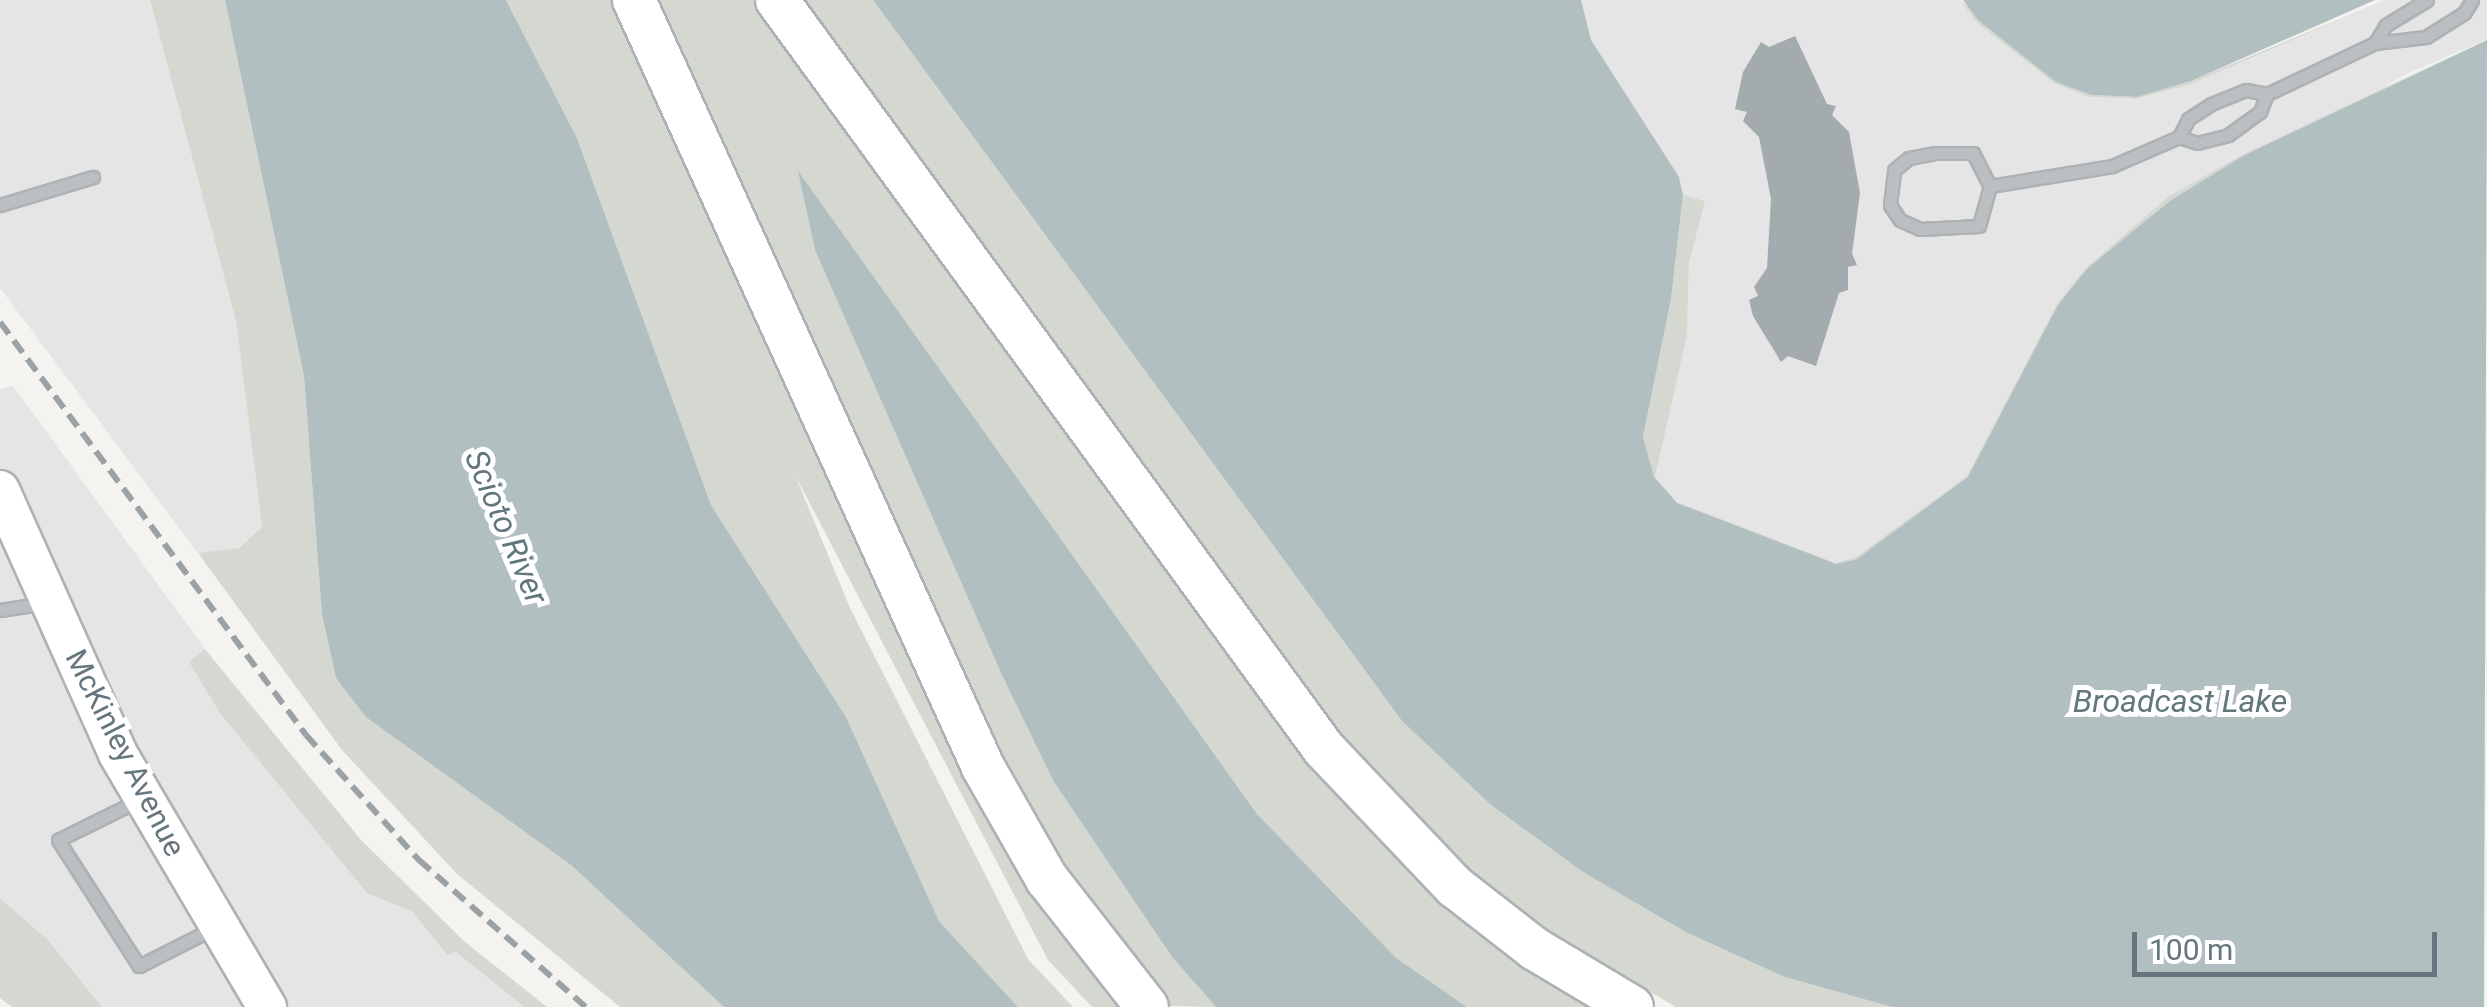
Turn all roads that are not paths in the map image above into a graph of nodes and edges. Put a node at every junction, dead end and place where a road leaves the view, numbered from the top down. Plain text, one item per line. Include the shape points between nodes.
1 (634, 0) edge
2 (778, 0) edge
3 (2426, 0) edge
4 (2472, 0) edge
5 (2375, 43) junction
6 (2267, 94) junction
7 (2179, 137) junction
8 (93, 177) dead end
9 (1990, 186) junction
10 (0, 205) edge
11 (0, 490) edge
12 (50, 602) junction
13 (0, 610) edge
14 (142, 798) junction
15 (218, 926) junction
16 (267, 1007) edge
17 (1146, 1007) edge
18 (1632, 1007) edge

1 - 17 highway via 982,767 1047,879
2 - 18 highway via 1336,762 1454,886 1536,949
3 - 5 lane via 2386,26
4 - 5 lane via 2456,20 2426,37
5 - 6 lane
6 - 7 lane via 2246,90 2211,104 2188,119
6 - 7 lane via 2260,112 2228,134 2197,143
7 - 9 lane via 2074,177
8 - 10 lane
9 - 9 lane via 1973,153 1935,154 1908,158 1894,170 1888,190 1900,220 1920,229 1978,226
11 - 12 main road, McKinley Avenue
12 - 13 lane
12 - 14 main road, McKinley Avenue
14 - 15 main road, McKinley Avenue
14 - 15 lane via 58,840 139,966
15 - 16 main road, McKinley Avenue

